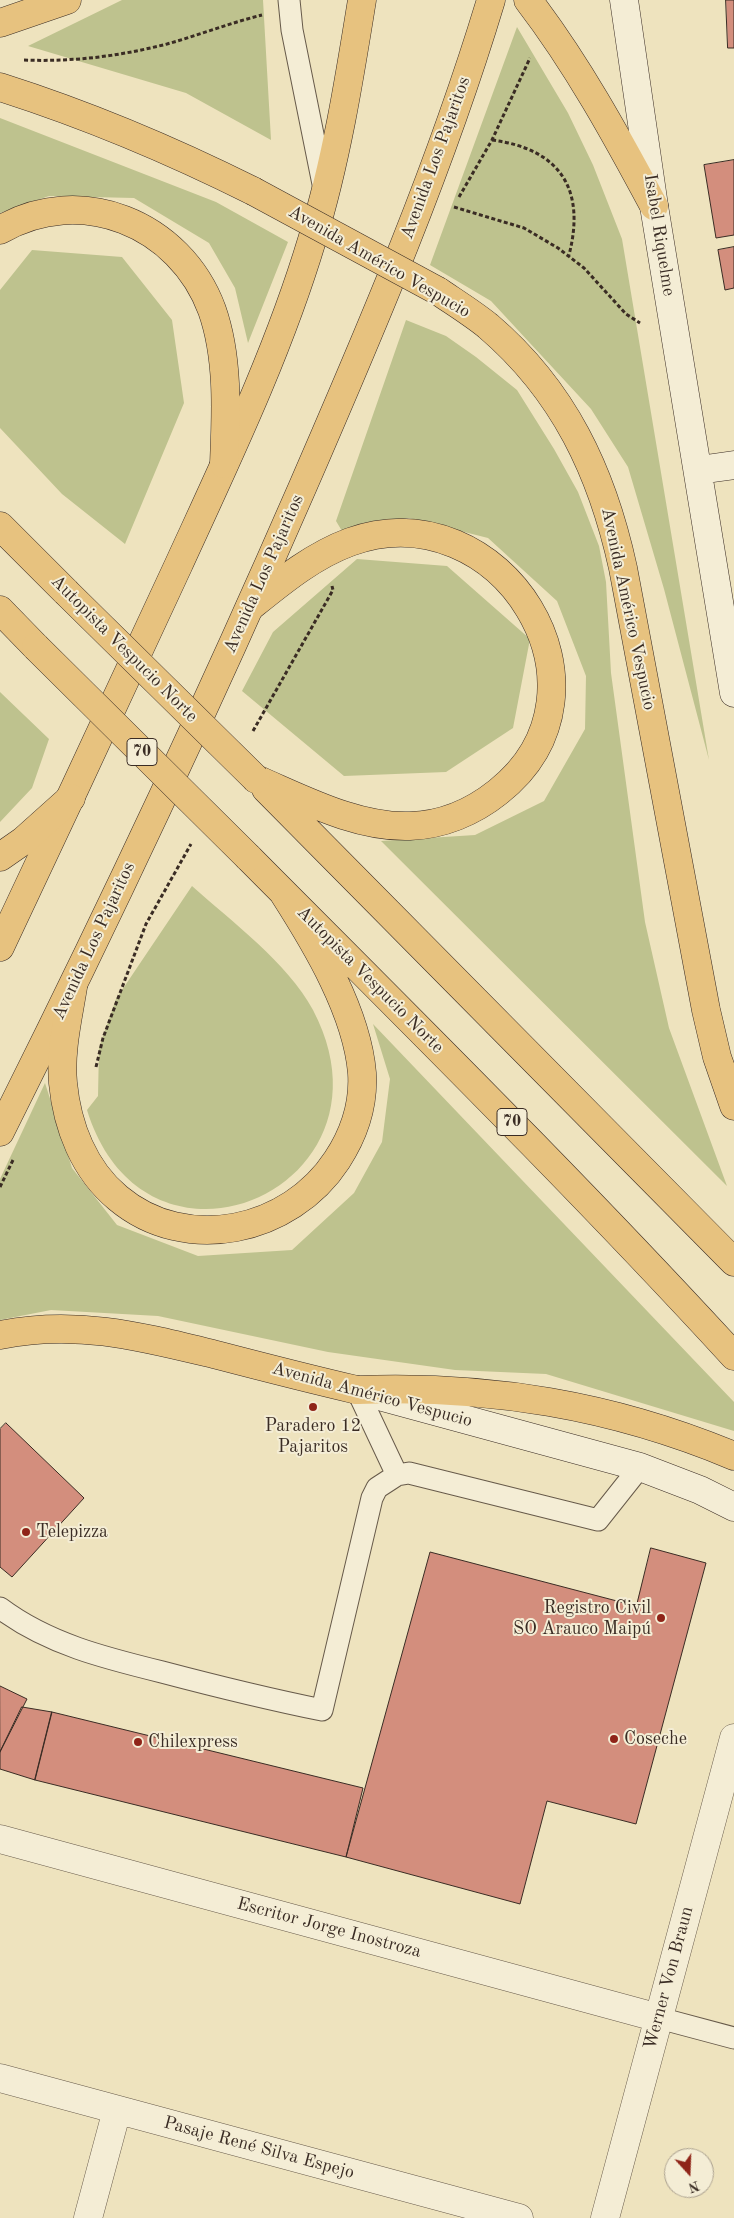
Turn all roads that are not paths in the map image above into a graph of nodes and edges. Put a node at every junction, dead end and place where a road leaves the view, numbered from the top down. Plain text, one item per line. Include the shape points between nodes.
1 (67, 0) edge
2 (362, 0) edge
3 (491, 0) edge
4 (528, 0) edge
5 (624, 0) edge
6 (289, 4) edge
7 (0, 23) edge
8 (0, 88) edge
9 (325, 194) junction
10 (654, 206) junction
11 (0, 230) edge
12 (224, 464) junction
13 (734, 465) edge
14 (698, 470) junction
15 (0, 526) edge
16 (250, 607) junction
17 (0, 610) edge
18 (0, 629) edge
19 (33, 644) junction
20 (734, 693) edge
21 (71, 798) junction
22 (290, 802) junction
23 (0, 857) edge
24 (284, 894) junction
25 (0, 947) edge
26 (73, 987) junction
27 (734, 1106) edge
28 (0, 1132) edge
29 (734, 1262) edge
30 (0, 1335) edge
31 (734, 1356) edge
32 (357, 1390) junction
33 (734, 1456) edge
34 (640, 1467) junction
35 (397, 1475) junction
36 (734, 1507) edge
37 (0, 1608) edge
38 (734, 1738) edge
39 (0, 1839) edge
40 (659, 2018) junction
41 (734, 2038) edge
42 (0, 2078) edge
43 (117, 2110) junction
44 (88, 2218) edge
45 (519, 2218) edge
46 (605, 2218) edge

1 - 7 main road
2 - 9 main road
3 - 16 main road, Avenida Los Pajaritos via 476,50 377,316
4 - 10 main road via 564,51
5 - 10 street, Isabel Riquelme
6 - 9 lane
8 - 27 main road, Avenida Américo Vespucio, bridge via 83,115 253,190 438,291 486,325 530,369 553,398 578,438 598,480 613,523 706,1010 717,1057
9 - 12 main road via 282,332
10 - 14 street, Isabel Riquelme
11 - 12 main road via 33,215 56,210 103,212 146,231 182,260 204,292 220,339 226,416
12 - 21 main road
13 - 14 street
14 - 20 street, Isabel Riquelme
15 - 22 main road, Autopista Vespucio Norte, bridge via 256,779
16 - 22 main road via 281,582 328,552 351,542 376,535 432,536 452,542 490,562 521,594 545,641 551,683 546,722 531,756 519,773 489,800 452,818 410,826 369,821
16 - 26 main road, Avenida Los Pajaritos
17 - 19 main road, Autopista Vespucio Norte / 70
18 - 19 main road
19 - 24 main road, Autopista Vespucio Norte / 70, bridge
21 - 23 main road
21 - 25 main road
22 - 29 main road, Autopista Vespucio Norte
24 - 26 main road via 310,936 341,998 359,1054 361,1092 353,1129 332,1168 297,1202 279,1214 239,1227 186,1229 160,1223 138,1212 100,1180 77,1140 65,1100 62,1061
24 - 31 main road, Autopista Vespucio Norte / 70 via 558,1168
26 - 28 main road, Avenida Los Pajaritos
30 - 32 main road, Avenida Américo Vespucio via 58,1328 95,1329 132,1335
32 - 33 main road via 468,1391 546,1400 627,1419
32 - 34 street, Avenida Américo Vespucio
32 - 35 lane
34 - 35 lane via 598,1520 409,1473
34 - 36 street, Avenida Américo Vespucio
35 - 37 lane via 377,1488 372,1498 322,1710 243,1694 78,1649 42,1634
38 - 40 street, Werner Von Braun
39 - 40 street, Escritor Jorge Inostroza
40 - 41 lane
40 - 46 street, Werner Von Braun
42 - 43 street, Pasaje René Silva Espejo
43 - 44 street
43 - 45 street, Pasaje René Silva Espejo

